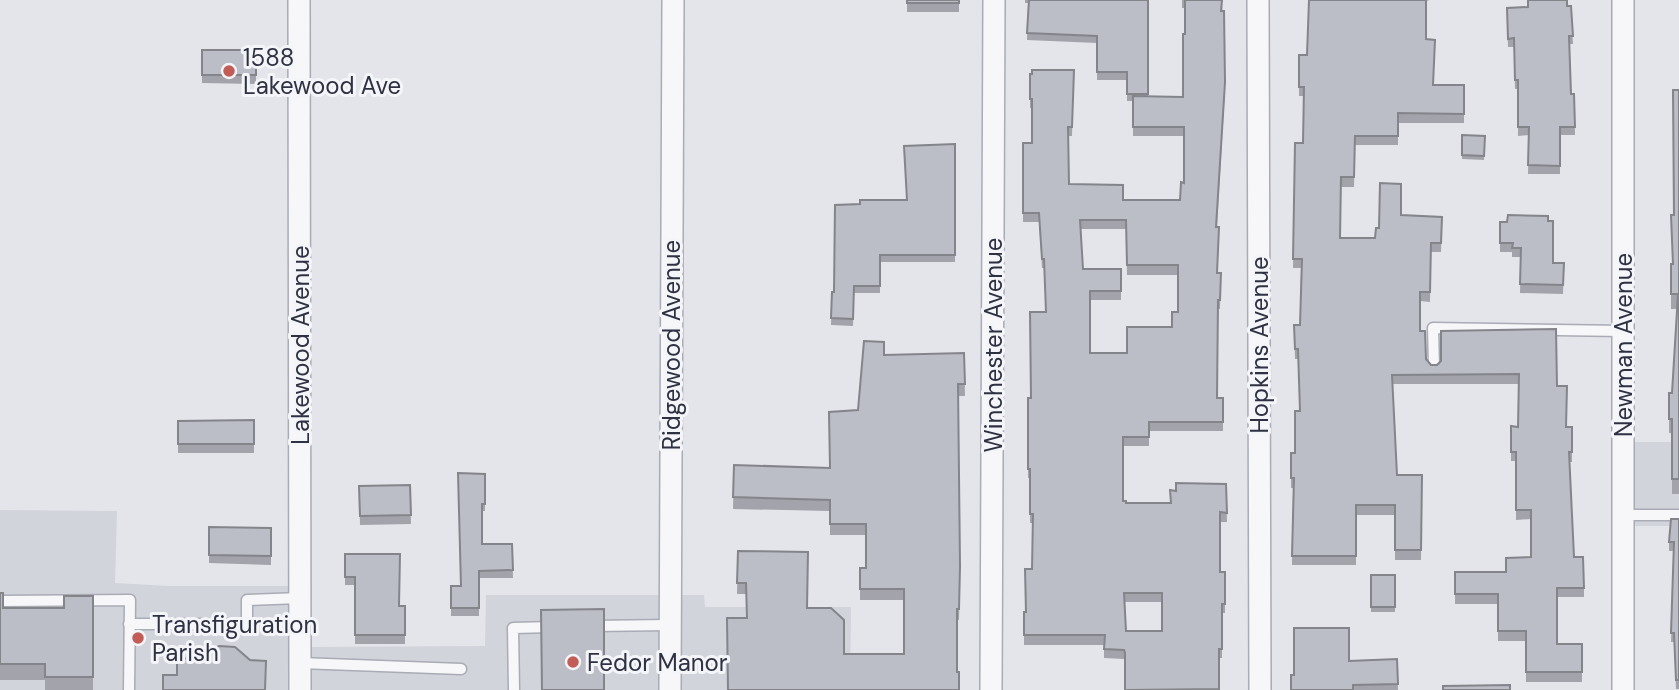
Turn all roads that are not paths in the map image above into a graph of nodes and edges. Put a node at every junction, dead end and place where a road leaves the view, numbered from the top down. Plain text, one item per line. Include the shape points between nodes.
1 (299, 0) edge
2 (673, 0) edge
3 (994, 0) edge
4 (1258, 0) edge
5 (1623, 0) edge
6 (1623, 331) junction
7 (1434, 366) edge
8 (1623, 515) junction
9 (1679, 515) edge
10 (300, 598) junction
11 (0, 601) edge
12 (130, 624) junction
13 (670, 625) junction
14 (579, 626) edge
15 (566, 627) edge
16 (300, 663) junction
17 (461, 669) dead end
18 (129, 690) edge
19 (300, 690) edge
20 (514, 690) edge
21 (670, 690) edge
22 (991, 690) edge
23 (1260, 690) edge
24 (1623, 690) edge

1 - 10 street, Lakewood Avenue
2 - 13 street, Ridgewood Avenue
3 - 22 street, Winchester Avenue
4 - 23 street, Hopkins Avenue
5 - 6 street, Newman Avenue
6 - 7 lane via 1433,328
6 - 8 street, Newman Avenue
8 - 9 lane
8 - 24 street, Newman Avenue
10 - 12 lane via 247,600 247,624
10 - 16 street, Lakewood Avenue
11 - 12 lane via 130,600
12 - 18 lane
13 - 14 lane
13 - 21 street, Ridgewood Avenue
15 - 20 lane via 513,628
16 - 17 lane
16 - 19 street, Lakewood Avenue

